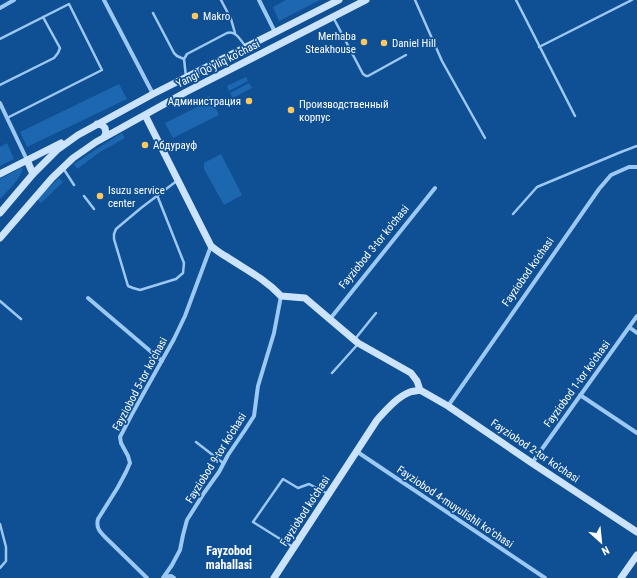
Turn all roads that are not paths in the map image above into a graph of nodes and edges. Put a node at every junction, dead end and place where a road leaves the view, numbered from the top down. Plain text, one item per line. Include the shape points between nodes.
1 (14, 0) edge
2 (104, 0) edge
3 (220, 0) edge
4 (259, 0) edge
5 (339, 0) edge
6 (366, 0) edge
7 (415, 0) edge
8 (516, 0) edge
9 (632, 0) edge
10 (0, 8) edge
11 (153, 13) dead end
12 (43, 17) junction
13 (333, 17) junction
14 (288, 26) junction
15 (275, 32) junction
16 (235, 34) junction
17 (294, 37) junction
18 (0, 39) edge
19 (246, 47) junction
20 (539, 47) junction
21 (406, 55) dead end
22 (184, 59) junction
23 (186, 78) junction
24 (0, 85) edge
25 (153, 94) junction
26 (0, 103) edge
27 (145, 115) junction
28 (575, 116) dead end
29 (7, 118) junction
30 (97, 124) junction
31 (78, 135) junction
32 (104, 137) junction
33 (485, 138) dead end
34 (637, 146) edge
35 (27, 160) junction
36 (637, 167) edge
37 (63, 168) junction
38 (0, 174) edge
39 (33, 174) junction
40 (178, 180) junction
41 (74, 185) dead end
42 (435, 188) dead end
43 (84, 196) dead end
44 (157, 196) junction
45 (94, 209) dead end
46 (0, 213) edge
47 (513, 214) dead end
48 (7, 230) junction
49 (0, 234) edge
50 (0, 238) edge
51 (211, 246) junction
52 (281, 296) junction
53 (88, 298) dead end
54 (0, 301) edge
55 (376, 313) dead end
56 (637, 316) edge
57 (20, 319) dead end
58 (330, 319) junction
59 (629, 327) junction
60 (637, 333) edge
61 (356, 342) junction
62 (162, 361) junction
63 (332, 373) dead end
64 (420, 390) junction
65 (580, 395) junction
66 (448, 406) junction
67 (637, 433) edge
68 (196, 442) dead end
69 (356, 451) junction
70 (532, 463) junction
71 (224, 464) junction
72 (328, 495) junction
73 (0, 524) edge
74 (637, 532) edge
75 (294, 547) junction
76 (637, 555) edge
77 (0, 568) edge
78 (147, 578) edge
79 (163, 578) edge
80 (174, 578) edge
81 (274, 578) edge
82 (545, 578) edge
83 (621, 578) edge

1 - 10 street
2 - 25 street
3 - 16 lane via 231,19
4 - 15 street
5 - 14 street, Yangi Qo'yliq ko'chasi
6 - 13 street, Yangi Qo'yliq ko'chasi
7 - 33 lane via 442,61
8 - 20 lane
9 - 20 lane
11 - 22 lane via 174,53
12 - 18 lane
12 - 24 lane via 60,48 58,53 54,58
12 - 29 lane via 69,4 102,70
13 - 17 street, Yangi Qo'yliq ko'chasi
13 - 21 lane via 362,74 368,76
14 - 15 street, Yangi Qo'yliq ko'chasi
14 - 17 street
15 - 19 street, Yangi Qo'yliq ko'chasi
16 - 19 lane
16 - 22 lane via 226,33 187,54
17 - 27 street, Yangi Qo'yliq ko'chasi
19 - 23 street, Yangi Qo'yliq ko'chasi
20 - 28 lane
22 - 23 lane
23 - 25 street, Yangi Qo'yliq ko'chasi
25 - 30 street, Yangi Qo'yliq ko'chasi
26 - 29 street
27 - 32 street, Yangi Qo'yliq ko'chasi
27 - 40 street
29 - 35 street
30 - 31 street, Yangi Qo'yliq ko'chasi
30 - 32 street via 105,128
31 - 35 street
31 - 39 street, Yangi Qo'yliq ko'chasi via 57,150
32 - 37 street, Yangi Qo'yliq ko'chasi
34 - 47 lane via 537,187
35 - 38 street
35 - 39 street
36 - 66 street, Fayziobod ko'chasi via 629,167 611,175 599,189
37 - 41 lane
37 - 48 street, Yangi Qo'yliq ko'chasi
39 - 46 street, Yangi Qo'yliq ko'chasi
40 - 44 lane
40 - 51 street
42 - 58 street, Fayziobod 3-tor ko'chasi
43 - 45 lane
44 - 44 lane via 116,229 114,234 128,286 140,290 176,279 182,273 184,263
48 - 49 street
48 - 50 street, Yangi Qo'yliq ko'chasi
51 - 52 street via 260,277
51 - 62 street, Fayziobod 5-tor ko'chasi via 185,316
52 - 58 street via 305,298
52 - 71 street, Fayziobod 9-tor ko'chasi via 274,333 258,386 254,416
53 - 62 street
54 - 57 lane
55 - 61 lane
56 - 59 street, Fayziobod 1-tor ko'chasi
58 - 61 street
59 - 60 street
59 - 65 street, Fayziobod 1-tor ko'chasi
61 - 63 lane
61 - 64 street via 411,373
62 - 78 street, Fayziobod 5-tor ko'chasi via 120,437 130,463 96,524 100,532
64 - 66 street, Fayziobod 2-tor ko'chasi
64 - 69 street, Fayziobod ko'chasi via 401,397 388,408
65 - 67 street
65 - 70 street, Fayziobod 1-tor ko'chasi
66 - 70 street, Fayziobod 2-tor ko'chasi
68 - 71 lane
69 - 72 street, Fayziobod ko'chasi
69 - 82 street, Fayziobod 4-muyulishli koʻchasi
70 - 74 street, Fayziobod 2-tor ko'chasi
71 - 79 street, Fayziobod 9-tor ko'chasi via 187,520 180,550
72 - 75 street, Fayziobod ko'chasi
72 - 75 lane via 309,484 298,488 283,479 253,522
73 - 77 lane via 6,547 6,561
75 - 81 street, Fayziobod ko'chasi
76 - 83 street
79 - 80 street

